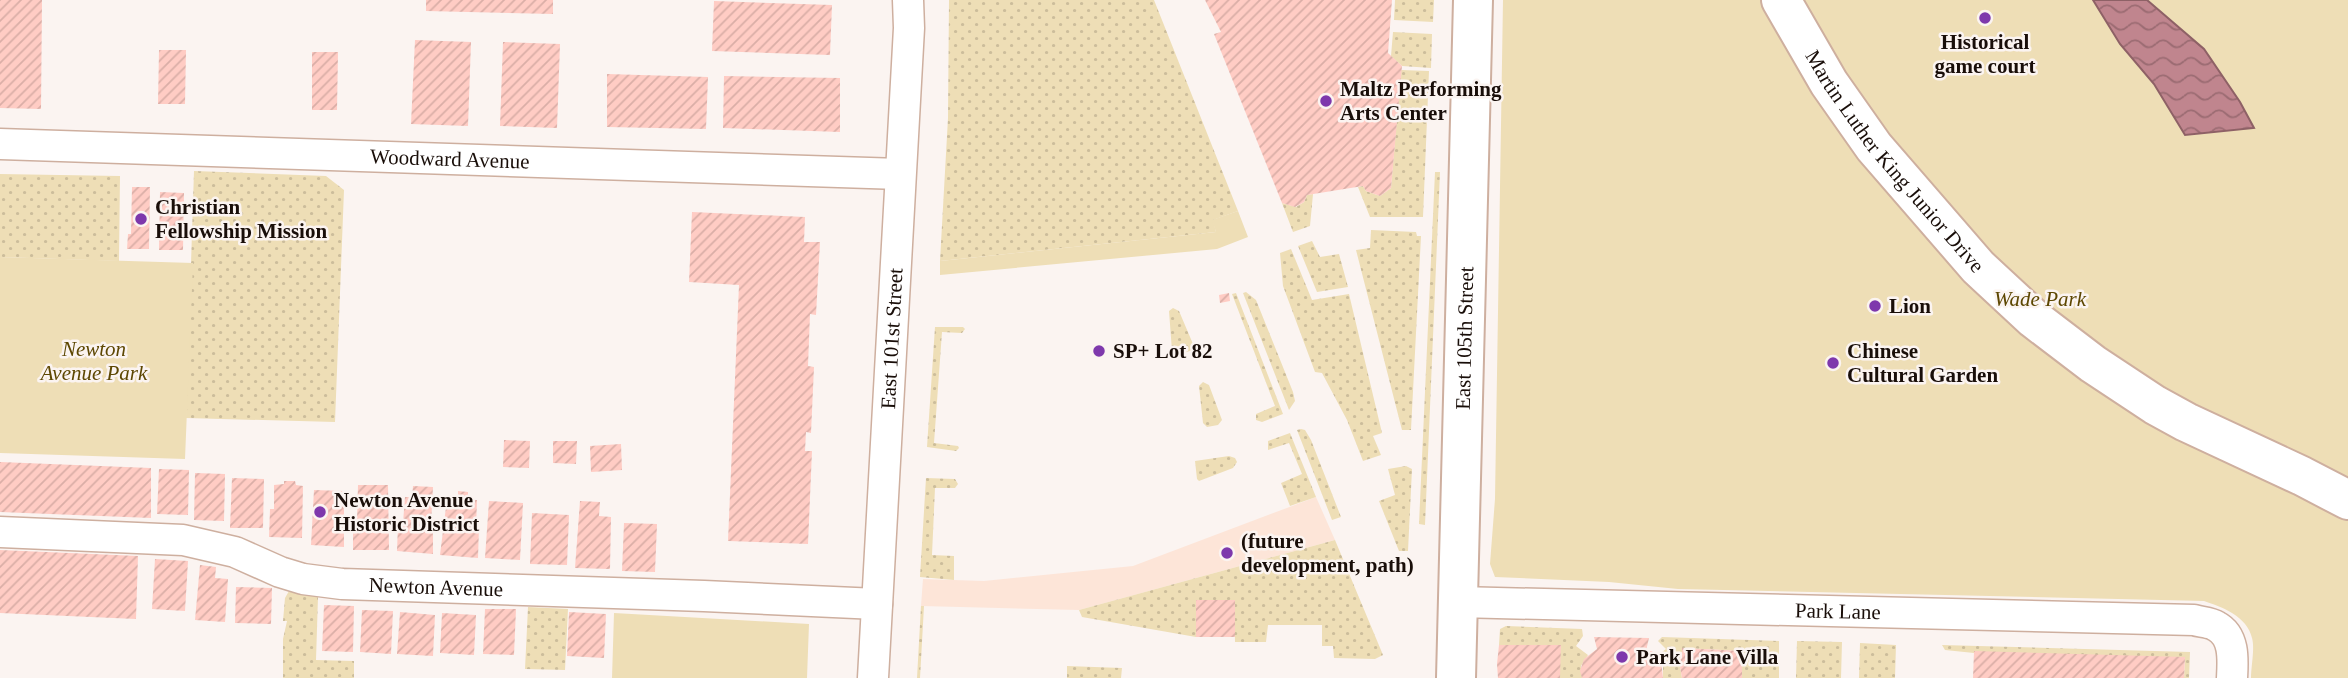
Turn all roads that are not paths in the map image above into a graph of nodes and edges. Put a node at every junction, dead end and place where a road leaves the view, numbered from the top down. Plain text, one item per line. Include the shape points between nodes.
1 (908, 0) edge
2 (1473, 0) edge
3 (1781, 0) edge
4 (0, 144) edge
5 (900, 174) junction
6 (2348, 500) edge
7 (0, 531) edge
8 (1458, 602) junction
9 (877, 604) junction
10 (873, 678) edge
11 (1457, 678) edge
12 (2232, 678) edge

1 - 5 street, East 101st Street
2 - 8 main road, East 105th Street
3 - 6 main road, Martin Luther King Junior Drive via 1829,83 1874,147 1978,267 2034,319 2155,405
4 - 5 street, Woodward Avenue
5 - 9 street, East 101st Street
7 - 9 street, Newton Avenue via 183,540 235,552 303,579 342,584
8 - 11 main road, East 105th Street
8 - 12 street, Park Lane via 2193,620 2217,626 2228,638
9 - 10 street, East 101st Street

